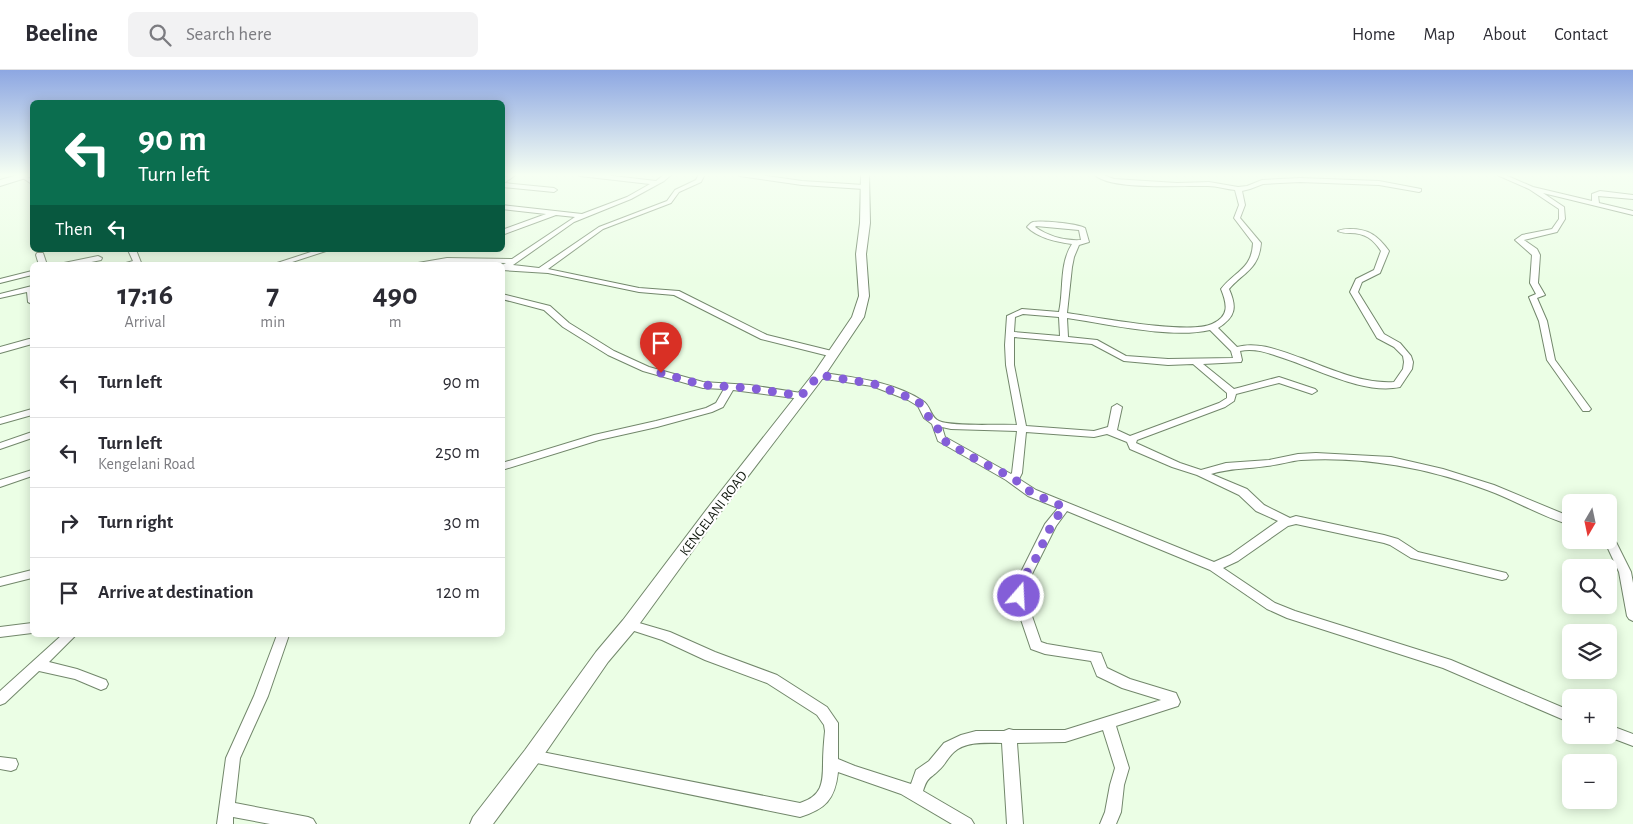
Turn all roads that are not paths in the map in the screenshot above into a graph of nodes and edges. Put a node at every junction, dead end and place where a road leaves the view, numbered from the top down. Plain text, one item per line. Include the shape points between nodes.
1 (514, 209) edge
2 (599, 209) edge
3 (650, 209) edge
4 (865, 209) edge
5 (1240, 209) edge
6 (1562, 209) edge
7 (1619, 209) edge
8 (1633, 213) edge
9 (554, 214) junction
10 (581, 216) junction
11 (1342, 231) dead end
12 (505, 232) edge
13 (1078, 243) junction
14 (318, 252) edge
15 (40, 255) dead end
16 (98, 258) dead end
17 (512, 261) junction
18 (42, 262) edge
19 (80, 262) edge
20 (285, 262) edge
21 (438, 262) edge
22 (505, 267) edge
23 (505, 268) edge
24 (542, 270) junction
25 (30, 274) edge
26 (0, 281) edge
27 (30, 288) edge
28 (0, 296) edge
29 (505, 297) edge
30 (1064, 315) junction
31 (1213, 328) junction
32 (1010, 334) junction
33 (1064, 338) junction
34 (30, 342) edge
35 (0, 350) edge
36 (1235, 350) junction
37 (833, 354) junction
38 (1194, 361) junction
39 (819, 375) junction
40 (730, 386) junction
41 (1312, 391) dead end
42 (1232, 392) junction
43 (801, 396) junction
44 (1117, 407) dead end
45 (1586, 410) dead end
46 (30, 413) edge
47 (0, 421) edge
48 (936, 423) junction
49 (1022, 428) junction
50 (1110, 431) junction
51 (30, 436) edge
52 (1131, 440) junction
53 (0, 446) edge
54 (505, 466) edge
55 (30, 473) edge
56 (1201, 473) junction
57 (1013, 478) junction
58 (0, 484) edge
59 (1064, 507) junction
60 (1562, 517) edge
61 (1287, 521) junction
62 (1614, 549) edge
63 (1214, 567) junction
64 (0, 572) edge
65 (30, 575) edge
66 (1502, 576) dead end
67 (0, 583) edge
68 (1633, 616) edge
69 (629, 625) junction
70 (30, 628) edge
71 (0, 632) edge
72 (68, 637) edge
73 (281, 637) edge
74 (37, 664) junction
75 (101, 684) dead end
76 (0, 699) edge
77 (1562, 713) edge
78 (1108, 722) junction
79 (1617, 734) edge
80 (1009, 735) junction
81 (1633, 740) edge
82 (532, 756) junction
83 (830, 762) junction
84 (915, 793) junction
85 (226, 816) edge
86 (308, 824) edge
87 (480, 824) edge
88 (966, 824) edge
89 (1015, 824) edge
90 (1108, 824) edge

1 - 9 street
2 - 10 street
3 - 24 street via 605,226
4 - 37 main road, KENGELANI ROAD via 861,254 863,303 858,317
5 - 31 street via 1236,218 1257,243 1256,259 1226,289 1230,310
6 - 45 street via 1560,226 1552,233 1519,240 1536,255 1534,283 1542,295 1533,297 1543,321 1551,360
7 - 8 street
9 - 10 street
9 - 12 street
10 - 17 street
11 - 36 street via 1370,233 1385,251 1377,271 1359,281 1354,292 1380,336 1404,350 1408,363 1405,377 1397,385 1384,387 1337,375 1260,348
13 - 13 street via 1085,242 1082,228 1059,224 1030,226 1042,235
13 - 30 street via 1070,263
14 - 20 street
15 - 18 street
16 - 19 street
17 - 21 street
17 - 22 street
23 - 24 street
24 - 37 street via 639,290 676,293 764,337
25 - 26 street
27 - 28 street
29 - 40 street via 547,308 611,354 646,369 703,385
30 - 31 street via 1168,328
30 - 32 street via 1017,312 1011,316
30 - 33 street
31 - 36 street
32 - 33 street
32 - 49 street via 1010,365
33 - 38 street via 1098,343 1121,358
34 - 35 street
36 - 38 street via 1236,361
37 - 39 main road, KENGELANI ROAD
38 - 42 street
39 - 43 main road, KENGELANI ROAD
39 - 48 street via 874,384 918,401
40 - 43 street
40 - 54 street via 720,404 709,410 597,437
41 - 42 street via 1279,380
42 - 52 street via 1231,399 1222,405
43 - 69 main road, KENGELANI ROAD
44 - 50 street via 1115,425
46 - 47 street
48 - 49 street
48 - 57 street via 941,439
49 - 50 street via 1094,434
49 - 57 street via 1017,473
50 - 52 street
51 - 53 street
52 - 56 street via 1134,447
55 - 58 street
56 - 60 street via 1226,466 1298,457 1391,460 1490,487
56 - 61 street via 1243,492 1260,508
57 - 59 street via 1032,493
59 - 63 street
59 - 78 street via 1019,588 1035,642 1045,649 1096,657 1102,672 1174,700
61 - 63 street via 1234,558
61 - 66 street via 1296,520 1384,539 1415,555
62 - 68 street via 1625,572
63 - 77 street via 1271,606 1291,615 1446,664
64 - 67 street
65 - 67 street
69 - 82 main road, KENGELANI ROAD via 602,657
69 - 83 street via 759,672 822,710 831,723
70 - 71 street
72 - 74 street
73 - 85 street via 261,696 233,758
74 - 75 street
74 - 76 street
78 - 80 street via 1065,736
78 - 90 street via 1122,768
79 - 81 street
80 - 84 street via 976,737 949,747 934,766 921,775
80 - 89 street
82 - 83 street via 800,810 813,808 824,796
82 - 87 main road, KENGELANI ROAD
83 - 84 street
84 - 88 street
85 - 86 street

